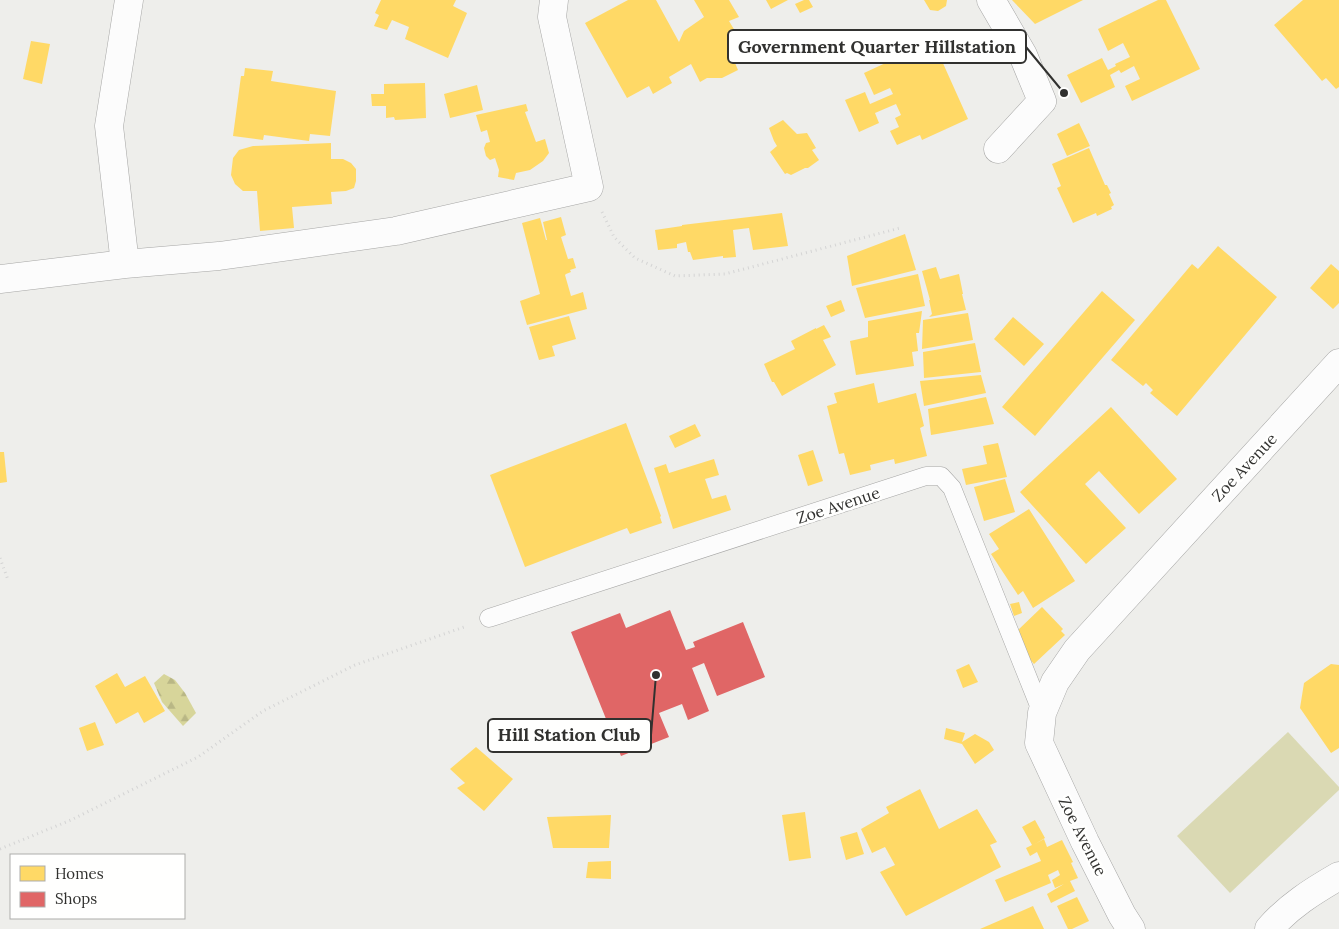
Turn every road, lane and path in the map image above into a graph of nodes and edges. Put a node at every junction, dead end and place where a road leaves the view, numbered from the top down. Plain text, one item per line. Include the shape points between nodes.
1 (129, 0) edge
2 (554, 0) edge
3 (991, 0) edge
4 (998, 149) dead end
5 (589, 187) junction
6 (900, 228) dead end
7 (125, 264) junction
8 (0, 279) edge
9 (1339, 364) edge
10 (0, 558) edge
11 (8, 580) dead end
12 (489, 618) joint
13 (1042, 713) junction
14 (0, 849) edge
15 (1339, 876) edge
16 (1131, 929) edge
17 (1270, 929) edge

1 - 7 street via 109,126
2 - 5 street via 552,17
3 - 4 street via 1023,55 1042,101
5 - 6 path via 614,237 635,258 675,276 725,274
5 - 7 street via 396,232 219,256
7 - 8 street
9 - 13 street, Zoe Avenue via 1077,650 1055,682
10 - 11 path
12 - 13 lane, Zoe Avenue via 926,476 941,476 952,488
12 - 14 path via 356,665 263,711 198,757 71,820
13 - 16 street, Zoe Avenue via 1039,744
15 - 17 street via 1311,892

